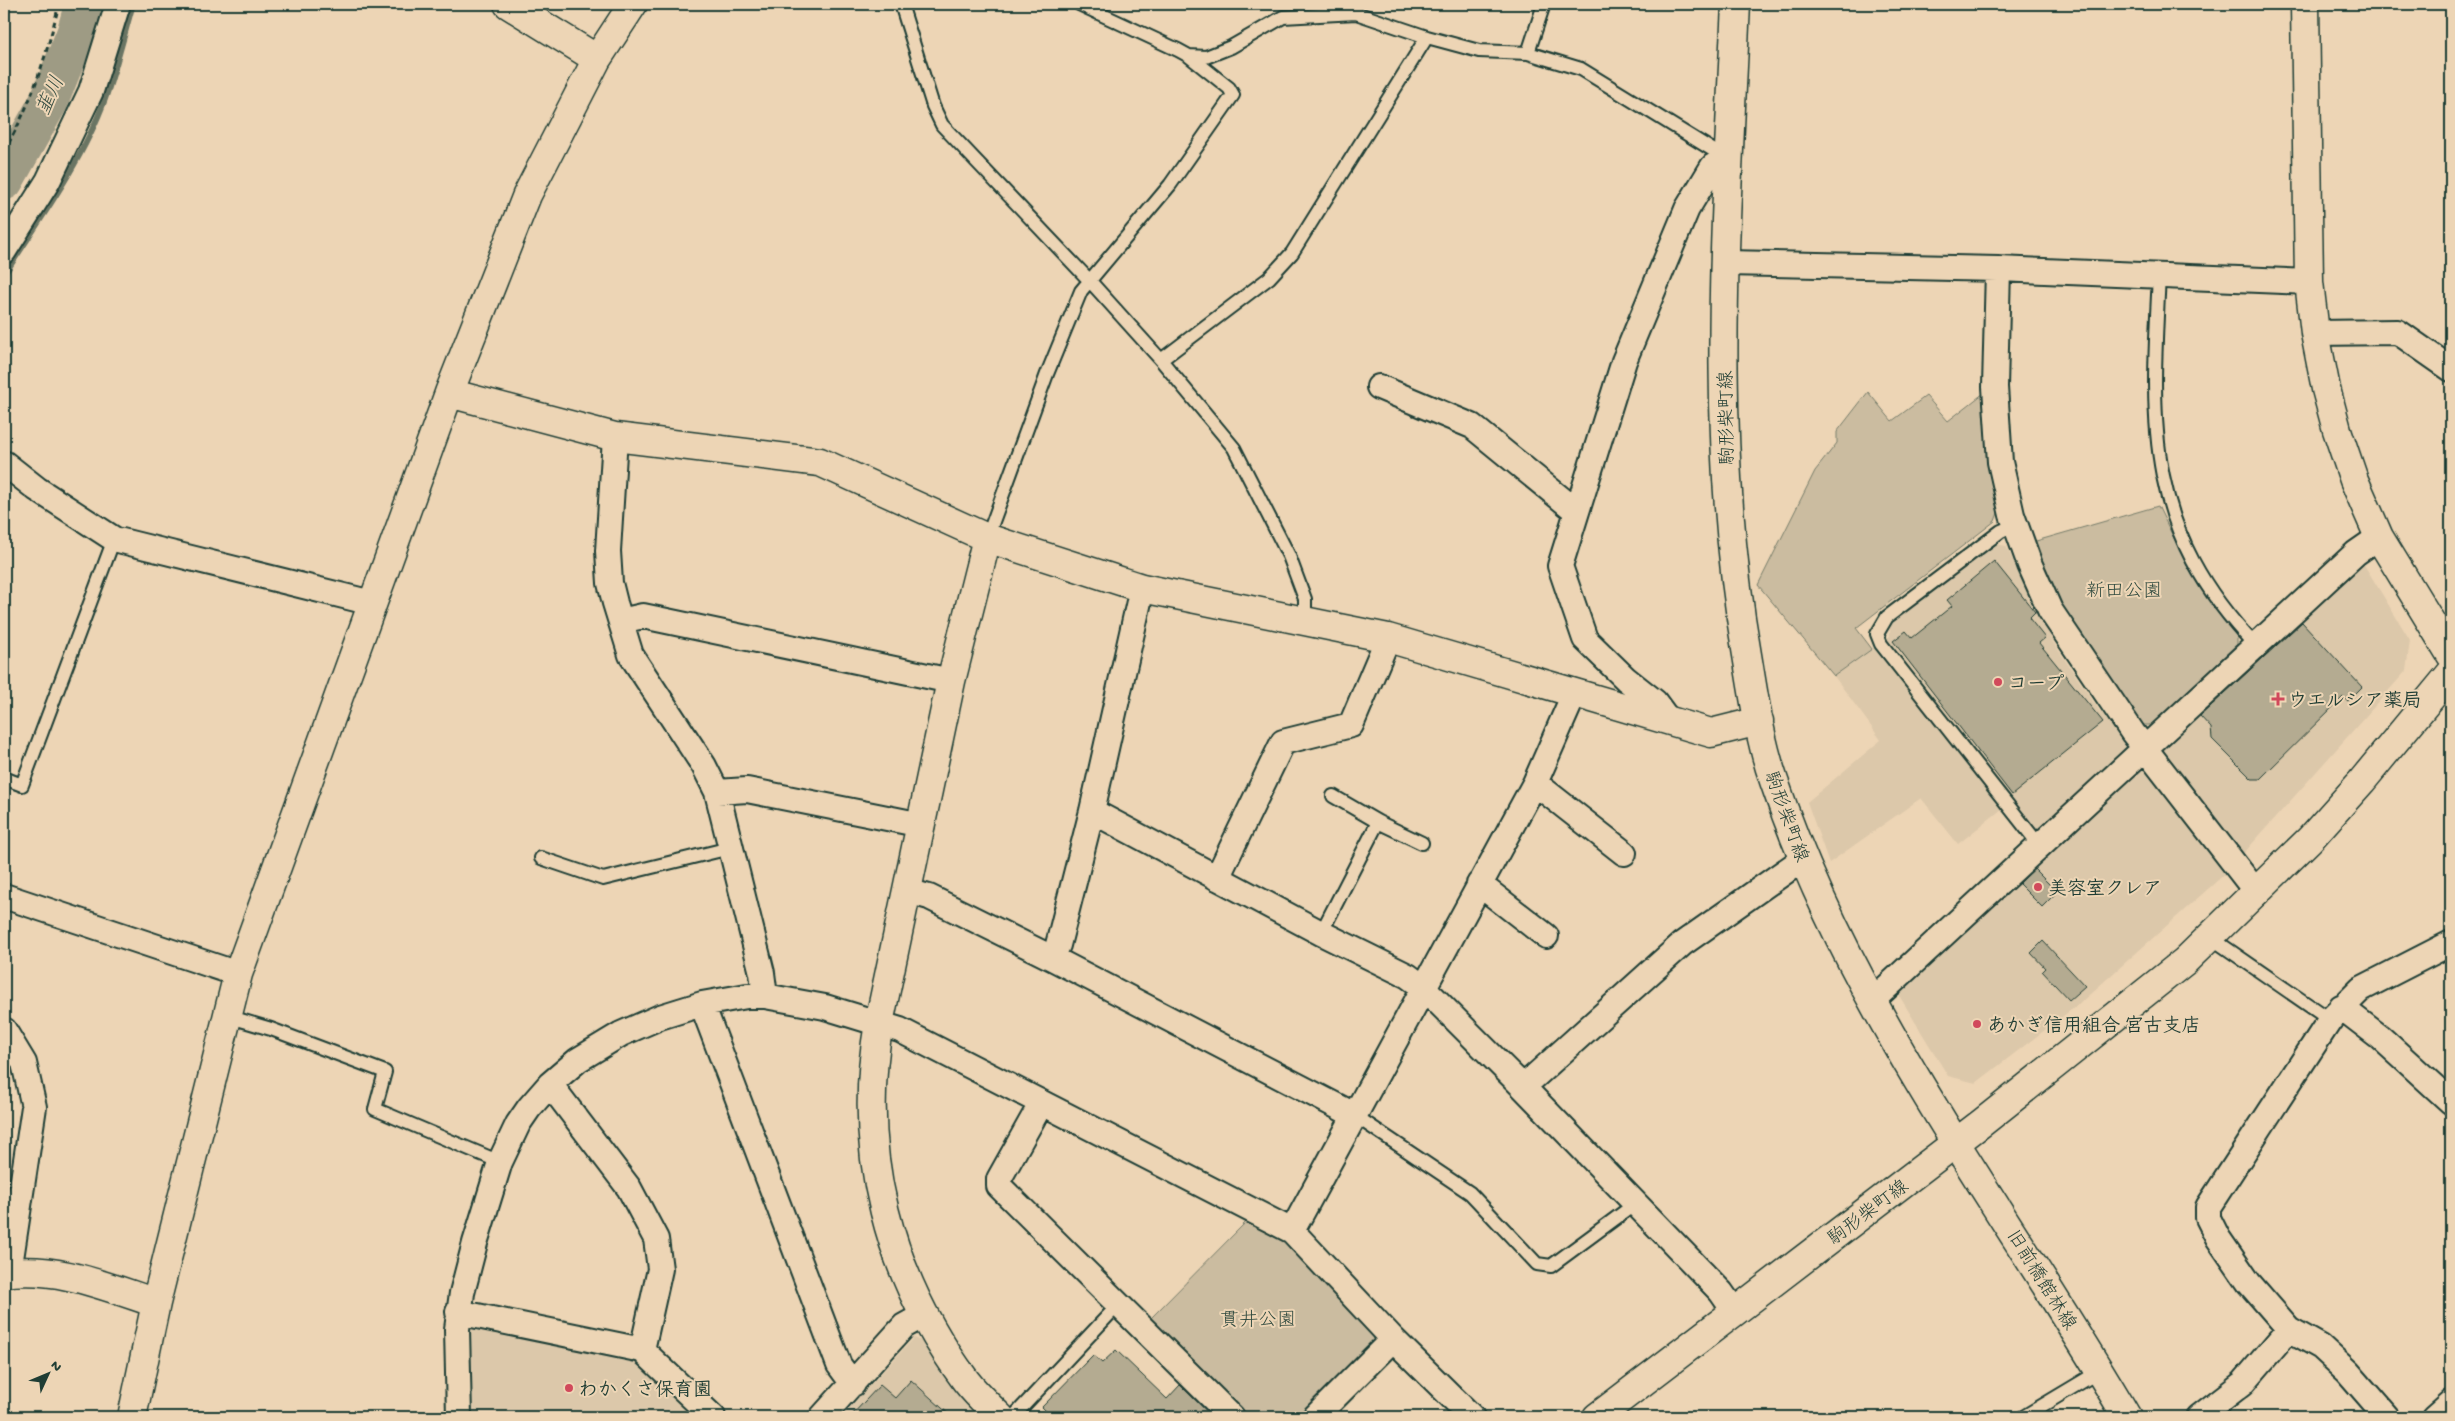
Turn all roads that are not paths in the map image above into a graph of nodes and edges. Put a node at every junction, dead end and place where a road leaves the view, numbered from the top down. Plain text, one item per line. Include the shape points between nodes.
1 (118, 4) edge
2 (508, 4) edge
3 (633, 4) edge
4 (901, 4) edge
5 (1079, 4) edge
6 (1544, 4) edge
7 (1736, 4) edge
8 (2305, 4) edge
9 (1427, 38) junction
10 (1528, 53) junction
11 (1189, 56) junction
12 (597, 59) junction
13 (1729, 160) junction
14 (4, 251) edge
15 (1726, 262) junction
16 (1998, 269) junction
17 (2159, 276) junction
18 (1089, 280) junction
19 (2309, 282) junction
20 (2315, 333) junction
21 (1161, 360) junction
22 (2451, 369) edge
23 (1379, 386) dead end
24 (449, 393) junction
25 (615, 437) junction
26 (4, 463) edge
27 (1576, 511) junction
28 (2015, 525) junction
29 (2379, 537) junction
30 (987, 538) junction
31 (114, 539) junction
32 (1142, 588) junction
33 (372, 603) junction
34 (621, 621) junction
35 (1305, 621) junction
36 (1388, 638) junction
37 (2256, 646) junction
38 (2451, 654) edge
39 (2451, 673) edge
40 (951, 682) junction
41 (1575, 692) junction
42 (1669, 721) junction
43 (1759, 721) junction
44 (2145, 748) junction
45 (4, 778) edge
46 (1535, 783) junction
47 (716, 792) junction
48 (1333, 796) dead end
49 (1092, 811) junction
50 (1378, 822) junction
51 (922, 825) junction
52 (1422, 843) dead end
53 (2040, 846) junction
54 (730, 848) junction
55 (1624, 853) dead end
56 (541, 858) dead end
57 (1804, 859) junction
58 (1217, 878) junction
59 (1479, 884) junction
60 (907, 891) junction
61 (2256, 893) junction
62 (4, 896) edge
63 (1321, 933) junction
64 (1546, 936) dead end
65 (2210, 937) junction
66 (2451, 943) edge
67 (1052, 958) junction
68 (238, 974) junction
69 (1423, 988) junction
70 (765, 996) junction
71 (1873, 1000) junction
72 (702, 1004) junction
73 (2335, 1013) junction
74 (227, 1016) junction
75 (879, 1023) junction
76 (4, 1030) edge
77 (550, 1084) junction
78 (1523, 1087) junction
79 (2451, 1102) edge
80 (1041, 1104) junction
81 (1354, 1115) junction
82 (1956, 1143) junction
83 (500, 1162) junction
84 (1635, 1204) junction
85 (1292, 1231) junction
86 (6, 1273) edge
87 (156, 1303) junction
88 (1118, 1305) junction
89 (458, 1312) junction
90 (1735, 1312) junction
91 (924, 1315) junction
92 (2290, 1329) junction
93 (1393, 1339) junction
94 (642, 1350) junction
95 (2100, 1371) junction
96 (854, 1384) junction
97 (2451, 1402) edge
98 (132, 1417) edge
99 (459, 1417) edge
100 (713, 1417) edge
101 (822, 1417) edge
102 (1000, 1417) edge
103 (1013, 1417) edge
104 (1232, 1417) edge
105 (1316, 1417) edge
106 (1472, 1417) edge
107 (1597, 1417) edge
108 (2023, 1417) edge
109 (2127, 1417) edge
110 (2199, 1417) edge
111 (2387, 1417) edge
112 (2434, 1417) edge

1 - 14 street via 91,91 48,182
2 - 12 street
3 - 12 street
4 - 18 lane via 942,125
5 - 11 lane
6 - 10 lane
7 - 13 street, 駒形柴町線
8 - 19 street
9 - 10 lane via 1479,51
9 - 11 lane via 1356,13 1283,17 1231,47 1206,57
9 - 21 lane via 1292,253 1268,278
10 - 13 lane via 1581,69
11 - 18 lane via 1233,95 1170,185
12 - 24 street via 527,195
13 - 15 street, 駒形柴町線
13 - 27 street via 1713,166 1687,210 1624,361
15 - 16 street
15 - 43 street, 駒形柴町線 via 1726,492 1741,620
16 - 17 street
16 - 28 street via 1994,387 2000,462
17 - 19 street
17 - 37 lane via 2154,377 2156,427 2169,504 2192,562 2212,593
18 - 21 lane
18 - 30 lane via 1047,374
19 - 20 street
20 - 22 street via 2398,332
20 - 29 street via 2337,430
21 - 35 lane via 1234,448 1249,474 1289,556 1305,599
23 - 27 street via 1472,426
24 - 25 street
24 - 33 street
25 - 30 street via 820,462
25 - 34 street via 608,551 610,583
26 - 31 street via 36,489
27 - 42 street via 1560,566 1585,639 1655,702
28 - 44 street via 2050,610
28 - 53 lane via 2001,531 1887,618 1877,634 1881,644
29 - 37 street via 2356,553
29 - 38 street
30 - 32 street
30 - 40 street
31 - 33 street
31 - 45 lane via 22,785
32 - 35 street
32 - 49 street
33 - 68 street
34 - 40 street via 644,616
34 - 47 street via 631,655 704,766
35 - 36 street
36 - 41 street
36 - 58 street via 1351,725 1283,742
37 - 44 street
39 - 61 street via 2362,781
40 - 51 street
41 - 42 street
41 - 46 street
42 - 43 street via 1711,733
43 - 57 street, 駒形柴町線 via 1772,778
44 - 53 street
44 - 61 street
46 - 55 street
46 - 59 street
47 - 51 street via 747,790
47 - 54 street
48 - 50 lane
49 - 58 street
49 - 67 street
50 - 52 lane
50 - 63 lane
51 - 60 street
53 - 71 street
54 - 56 lane via 603,879
54 - 70 street
57 - 71 street, 駒形柴町線 via 1819,896
57 - 78 street via 1682,944
58 - 63 street
59 - 64 street
59 - 69 street
60 - 67 street via 929,897
60 - 75 street
61 - 65 street
62 - 68 street
63 - 69 street via 1408,976
65 - 73 lane
65 - 82 street via 2099,1031
66 - 73 street via 2371,982
67 - 81 street
68 - 74 street
69 - 78 street
69 - 81 street
70 - 72 street
70 - 75 street
71 - 82 street, 駒形柴町線
72 - 77 street via 660,1017 600,1045
72 - 96 street via 839,1365
73 - 79 street via 2380,1037
73 - 92 street via 2208,1207 2208,1218 2234,1262
74 - 83 lane via 385,1072 375,1110
74 - 87 street
75 - 80 street via 900,1030
75 - 91 street via 874,1048 871,1118 877,1174 888,1228 911,1292
76 - 86 street via 24,1063 34,1107
77 - 83 street via 518,1124
77 - 94 street via 629,1188 656,1239 660,1268
78 - 84 street
80 - 85 street
80 - 88 street via 999,1179 999,1186
81 - 84 lane via 1470,1193 1537,1264 1551,1266
81 - 85 street
82 - 90 street, 駒形柴町線
82 - 95 street, 旧前橋館林線
83 - 89 street
84 - 90 street via 1721,1292
85 - 93 street
86 - 87 street via 25,1270 75,1277
87 - 98 street
88 - 103 lane
88 - 104 street
89 - 94 street
89 - 99 street
90 - 107 street, 駒形柴町線
91 - 96 street via 904,1326
91 - 102 street via 967,1382
92 - 110 street via 2243,1383
92 - 111 street via 2322,1348
93 - 105 street
93 - 106 street
94 - 100 street
95 - 108 lane
95 - 109 street, 旧前橋館林線
96 - 101 street
97 - 112 street

